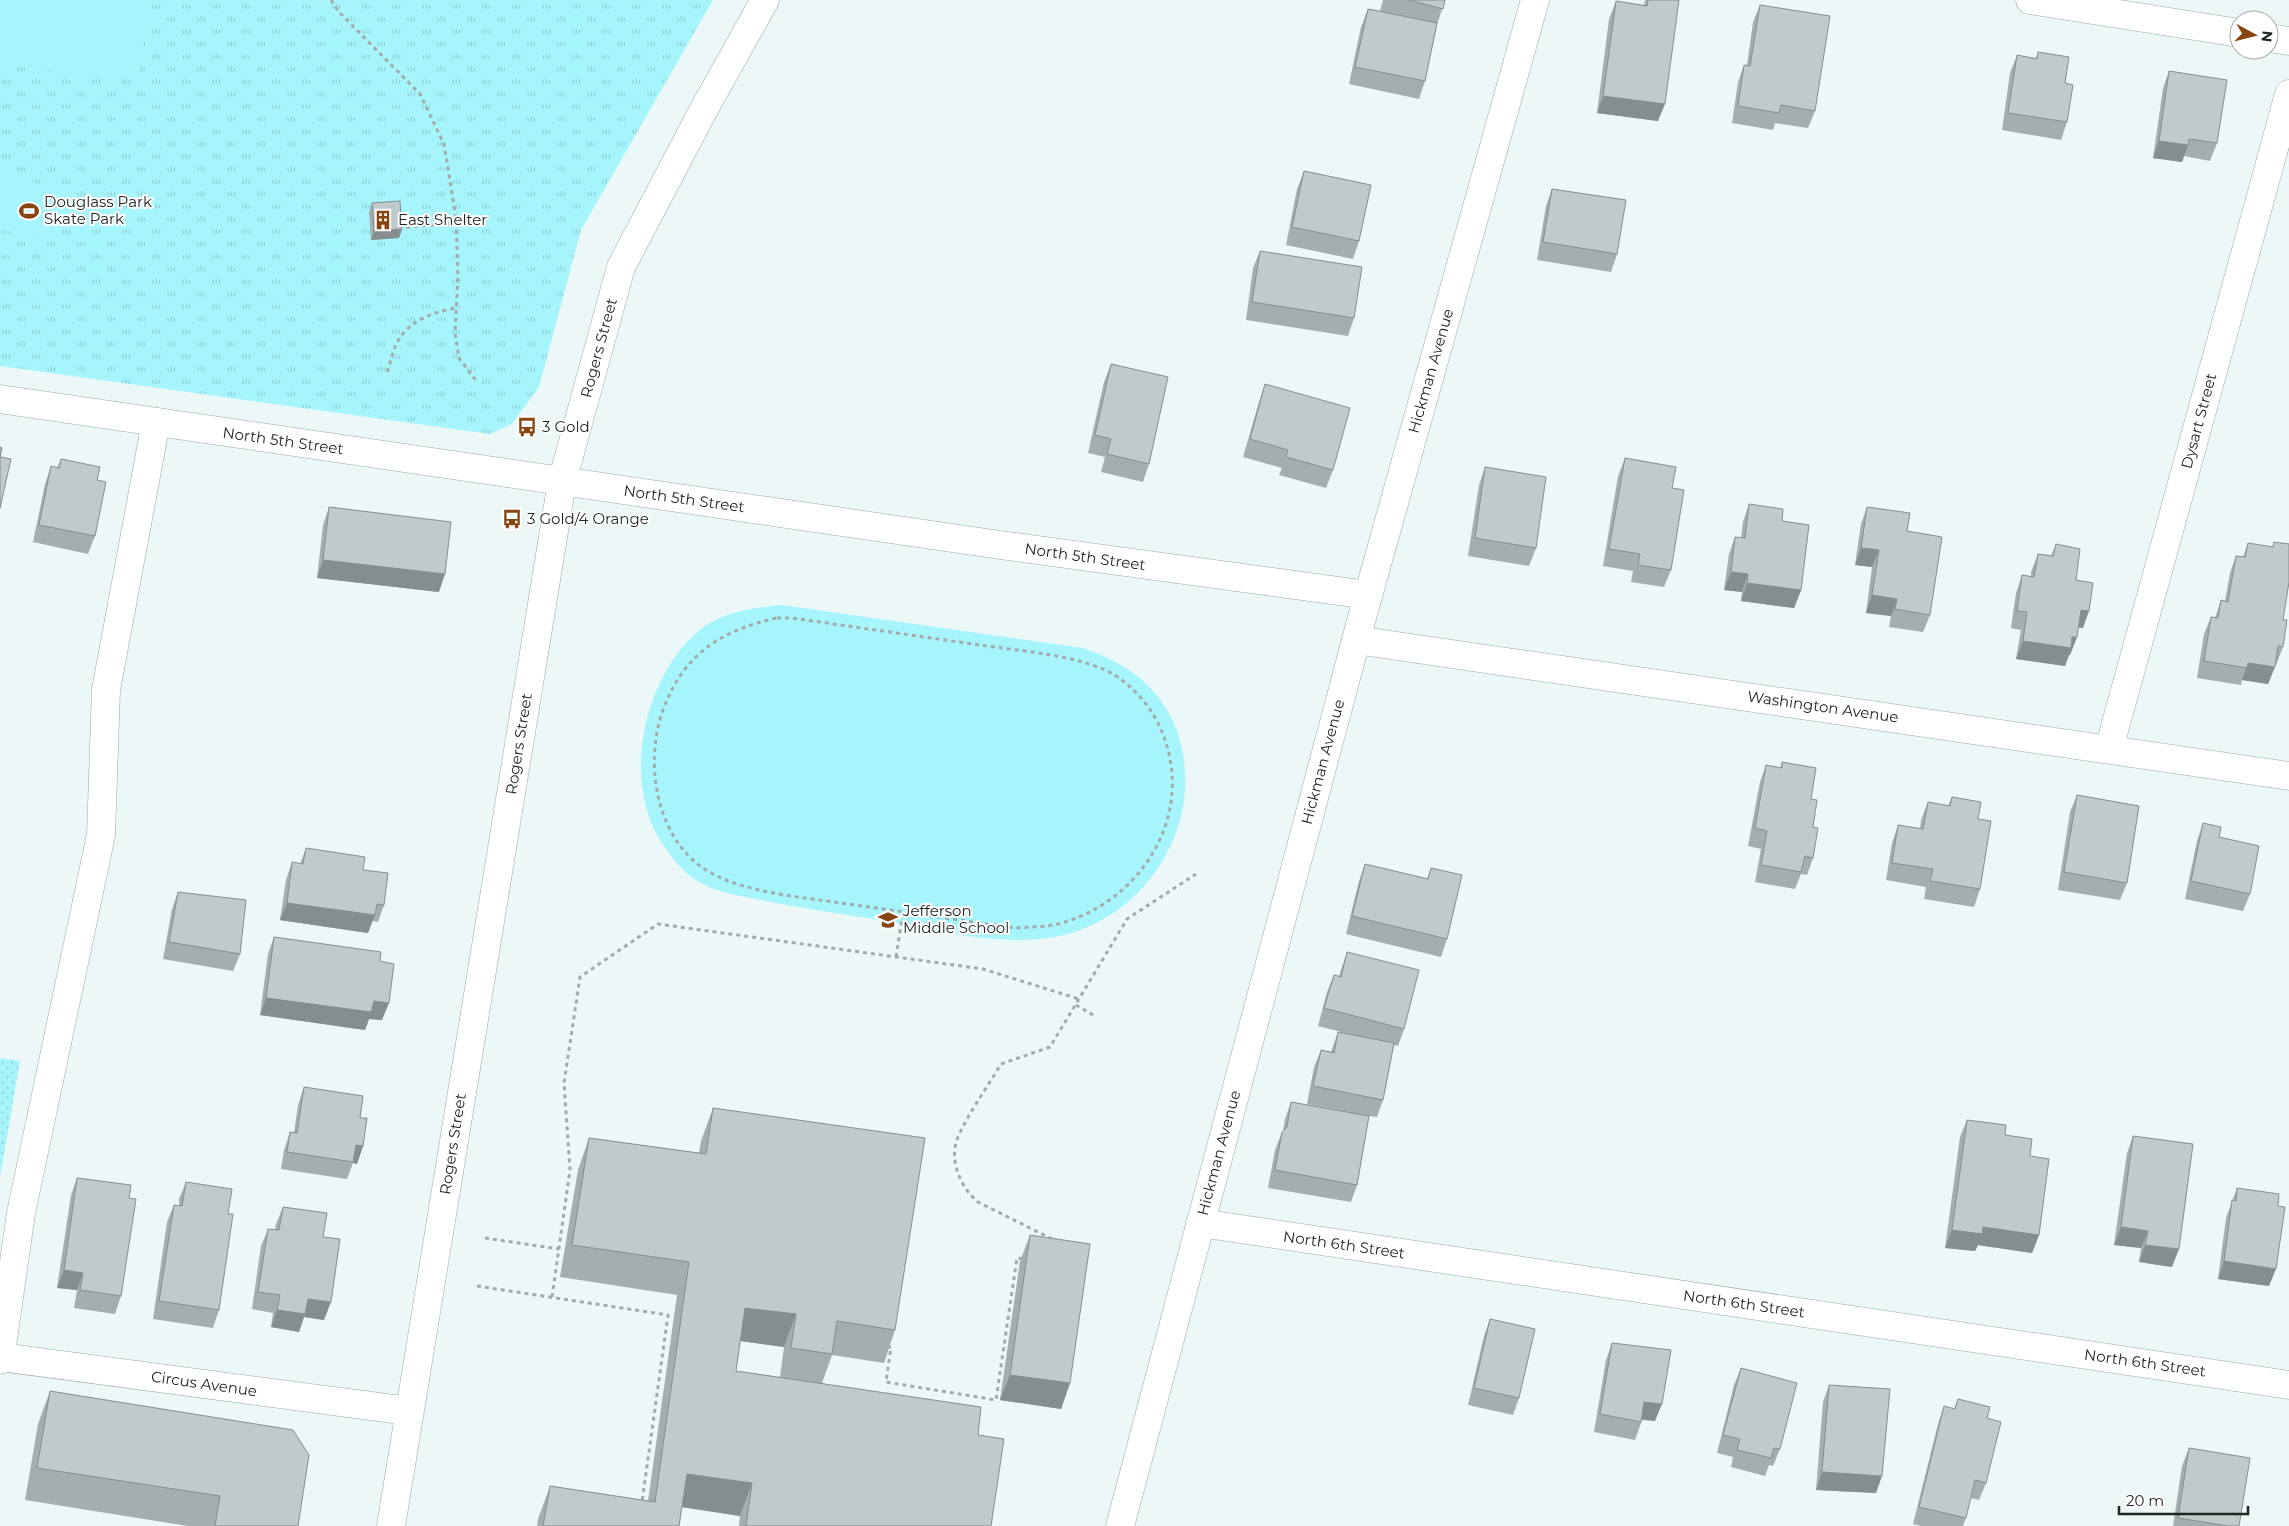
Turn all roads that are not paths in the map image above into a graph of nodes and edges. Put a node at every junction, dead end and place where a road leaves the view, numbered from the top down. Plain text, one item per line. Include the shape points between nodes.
1 (765, 0) edge
2 (1535, 0) edge
3 (2030, 0) edge
4 (2229, 31) edge
5 (2289, 94) edge
6 (0, 399) edge
7 (156, 422) junction
8 (562, 482) junction
9 (1368, 595) junction
10 (1356, 640) junction
11 (2109, 749) junction
12 (2289, 776) edge
13 (1200, 1223) junction
14 (0, 1358) edge
15 (2289, 1385) edge
16 (409, 1411) junction
17 (391, 1526) edge
18 (1120, 1526) edge

1 - 8 street, Rogers Street via 621,267
2 - 9 street, Hickman Avenue
3 - 4 street
5 - 11 street, Dysart Street
6 - 7 street, North 5th Street
7 - 8 street, North 5th Street
7 - 14 street via 106,690 101,836 21,1213
8 - 9 street, North 5th Street
8 - 16 street, Rogers Street
9 - 10 street, Hickman Avenue
10 - 11 street, Washington Avenue
10 - 13 street, Hickman Avenue
11 - 12 street, Washington Avenue
13 - 15 street, North 6th Street
13 - 18 street, Hickman Avenue
14 - 16 street, Circus Avenue
16 - 17 street, Rogers Street

